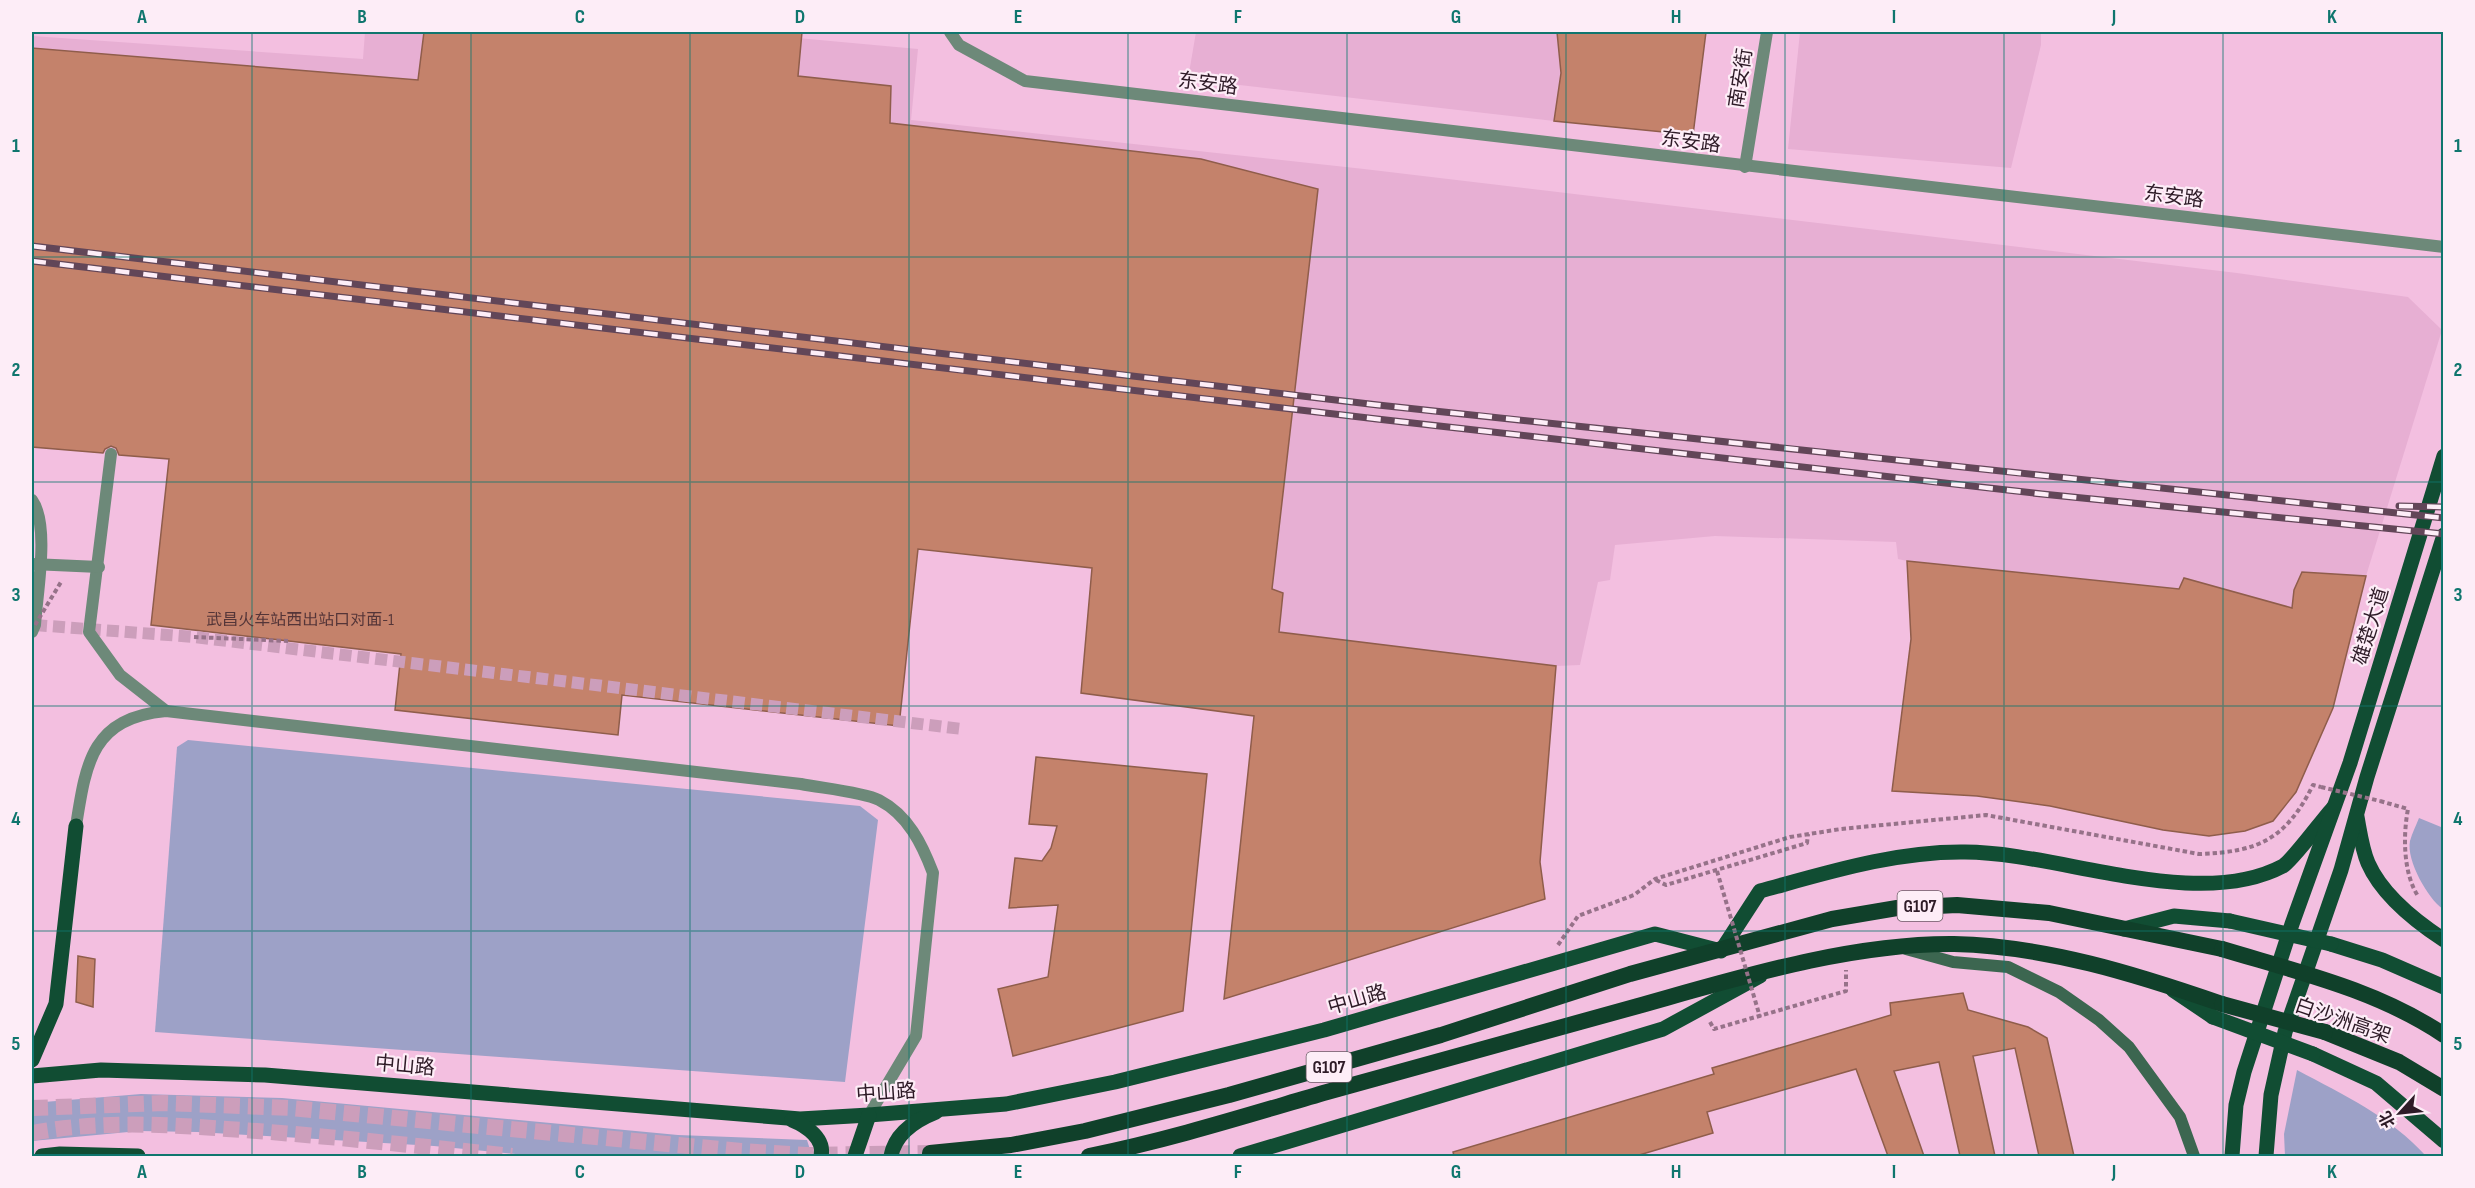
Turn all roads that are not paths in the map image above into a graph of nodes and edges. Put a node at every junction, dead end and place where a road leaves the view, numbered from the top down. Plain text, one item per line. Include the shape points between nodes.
1 (950, 32) edge
2 (1767, 32) edge
3 (1745, 167) junction
4 (2444, 247) edge
5 (111, 454) dead end
6 (2444, 456) edge
7 (32, 500) edge
8 (2444, 535) edge
9 (32, 564) edge
10 (99, 567) junction
11 (33, 628) edge
12 (166, 711) junction
13 (2333, 808) junction
14 (2355, 819) junction
15 (76, 826) joint
16 (2124, 929) junction
17 (2444, 940) edge
18 (1899, 947) junction
19 (1721, 951) junction
20 (1772, 969) junction
21 (2444, 987) edge
22 (2218, 1011) junction
23 (2444, 1035) edge
24 (32, 1060) edge
25 (32, 1076) edge
26 (2444, 1089) edge
27 (945, 1109) junction
28 (869, 1115) junction
29 (786, 1118) junction
30 (2444, 1141) edge
31 (930, 1153) dead end
32 (67, 1155) edge
33 (42, 1156) edge
34 (138, 1156) edge
35 (821, 1156) edge
36 (855, 1156) edge
37 (891, 1156) edge
38 (1089, 1156) edge
39 (1240, 1156) edge
40 (2194, 1156) edge
41 (2232, 1156) edge
42 (2266, 1156) edge

1 - 3 street, 东安路 via 959,45 1025,81
2 - 3 street, 南安街
3 - 4 street, 东安路
5 - 10 street
6 - 13 main road, 雄楚大道
7 - 11 street via 41,527
8 - 14 main road
9 - 10 street, bridge
10 - 12 street via 89,633 120,675
12 - 15 street via 127,718 106,734 92,756
12 - 28 street via 801,784 878,799 906,821 933,873 916,1036
13 - 19 main road via 2285,865 2231,881 2139,878 2021,855 1964,851 1868,863 1760,891
13 - 41 main road, 雄楚大道 via 2244,1072 2236,1105
14 - 17 main road via 2369,865 2384,888 2407,912
14 - 42 main road via 2285,1032 2271,1095
15 - 24 main road via 56,1004
16 - 19 highway, G107 via 2008,908 1897,908 1832,919
16 - 21 main road, G107, bridge via 2174,916 2230,921 2331,944 2382,960
16 - 23 highway, 白沙洲高架, bridge via 2222,950 2329,981 2386,1002
18 - 20 highway, G107
18 - 22 highway, 白沙洲高架 / G107 via 1952,944 2053,953 2166,984
18 - 40 main road via 1953,963 2008,967 2059,992 2099,1020 2129,1047 2180,1117
19 - 27 main road, 中山路 via 1655,934 1324,1030 1189,1064 1006,1104
19 - 31 highway, G107 via 1630,974 1441,1035 1229,1095 1084,1131
20 - 38 highway, G107
20 - 39 main road via 1663,1029
22 - 26 highway, 白沙洲高架, bridge via 2325,1032 2398,1062
22 - 30 main road, bridge via 2376,1083
25 - 29 main road, 中山路 via 102,1070 265,1075
27 - 28 main road, 中山路
27 - 37 main road via 925,1116 905,1130
28 - 29 main road, 中山路
28 - 36 main road
29 - 35 main road via 802,1124 816,1136
32 - 33 main road
32 - 34 main road

